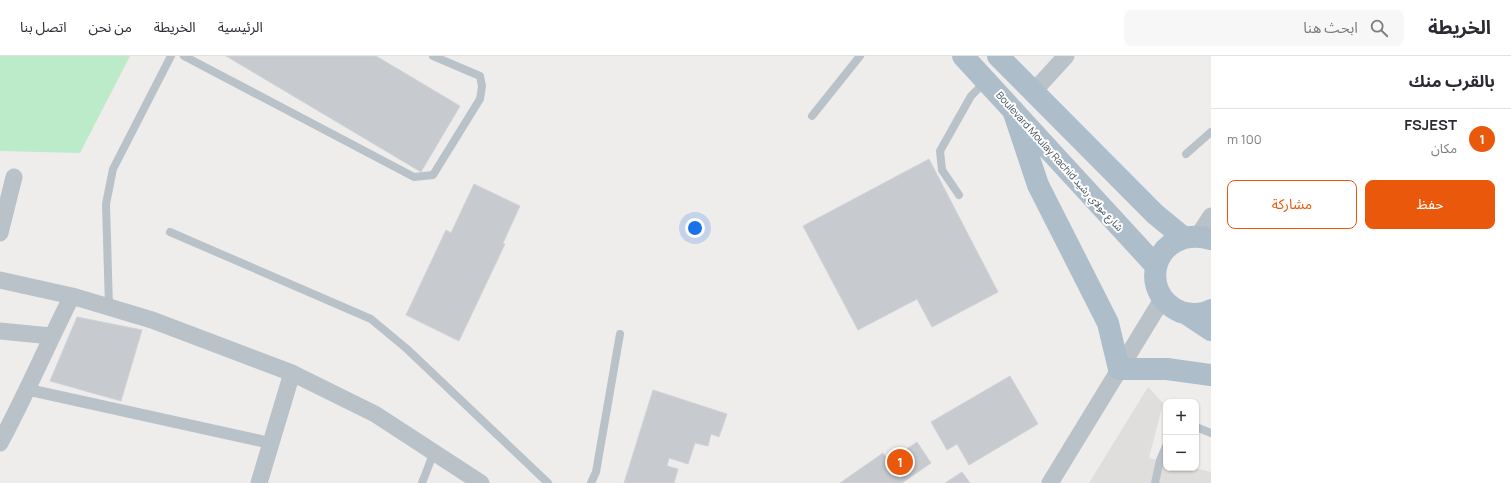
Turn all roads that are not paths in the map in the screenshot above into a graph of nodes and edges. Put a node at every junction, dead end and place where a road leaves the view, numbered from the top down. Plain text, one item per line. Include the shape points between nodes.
1 (171, 56) edge
2 (184, 56) edge
3 (433, 56) edge
4 (860, 56) edge
5 (963, 56) edge
6 (998, 56) edge
7 (1066, 56) edge
8 (987, 80) junction
9 (1034, 91) junction
10 (1013, 110) junction
11 (812, 116) dead end
12 (1211, 132) edge
13 (1186, 154) dead end
14 (14, 177) dead end
15 (959, 195) dead end
16 (1211, 216) edge
17 (170, 232) dead end
18 (0, 233) edge
19 (1197, 237) edge
20 (1156, 266) junction
21 (0, 280) edge
22 (72, 296) junction
23 (1162, 298) junction
24 (109, 307) junction
25 (1211, 310) edge
26 (1187, 314) junction
27 (1211, 330) edge
28 (0, 331) edge
29 (620, 334) dead end
30 (51, 336) junction
31 (1120, 369) junction
32 (292, 373) junction
33 (1211, 375) edge
34 (34, 391) dead end
35 (1199, 428) edge
36 (1211, 433) edge
37 (0, 443) edge
38 (270, 443) junction
39 (434, 452) junction
40 (1163, 453) edge
41 (259, 483) edge
42 (422, 483) edge
43 (481, 483) edge
44 (548, 483) edge
45 (591, 483) edge
46 (1050, 483) edge
47 (1155, 483) edge

1 - 24 lane via 113,169 106,204
2 - 3 lane via 414,177 433,175 480,99 480,76
4 - 11 lane
5 - 8 main road, Boulevard Moulay Rachid شارع مولاي رشيد
6 - 9 main road
7 - 9 street
8 - 10 main road, Boulevard Moulay Rachid شارع مولاي رشيد
8 - 15 lane via 971,96 940,151 942,170
9 - 19 main road via 1155,214
10 - 20 main road, Boulevard Moulay Rachid شارع مولاي رشيد
10 - 31 main road via 1038,185 1108,323
12 - 13 lane
14 - 18 street
16 - 19 street
17 - 44 lane via 371,319 407,349
19 - 20 main road via 1171,243 1162,253
20 - 23 main road via 1155,277
21 - 22 street
22 - 24 street
22 - 30 street
23 - 26 main road via 1173,308
23 - 31 street
24 - 32 street via 152,320
25 - 26 main road via 1206,313
26 - 27 main road
28 - 30 street
29 - 45 lane via 596,472
30 - 37 street via 28,390
31 - 33 main road via 1167,369
31 - 46 street
32 - 38 street
32 - 39 street via 374,414
34 - 38 street
35 - 36 lane
38 - 41 street
39 - 42 lane
39 - 43 street
40 - 47 lane

